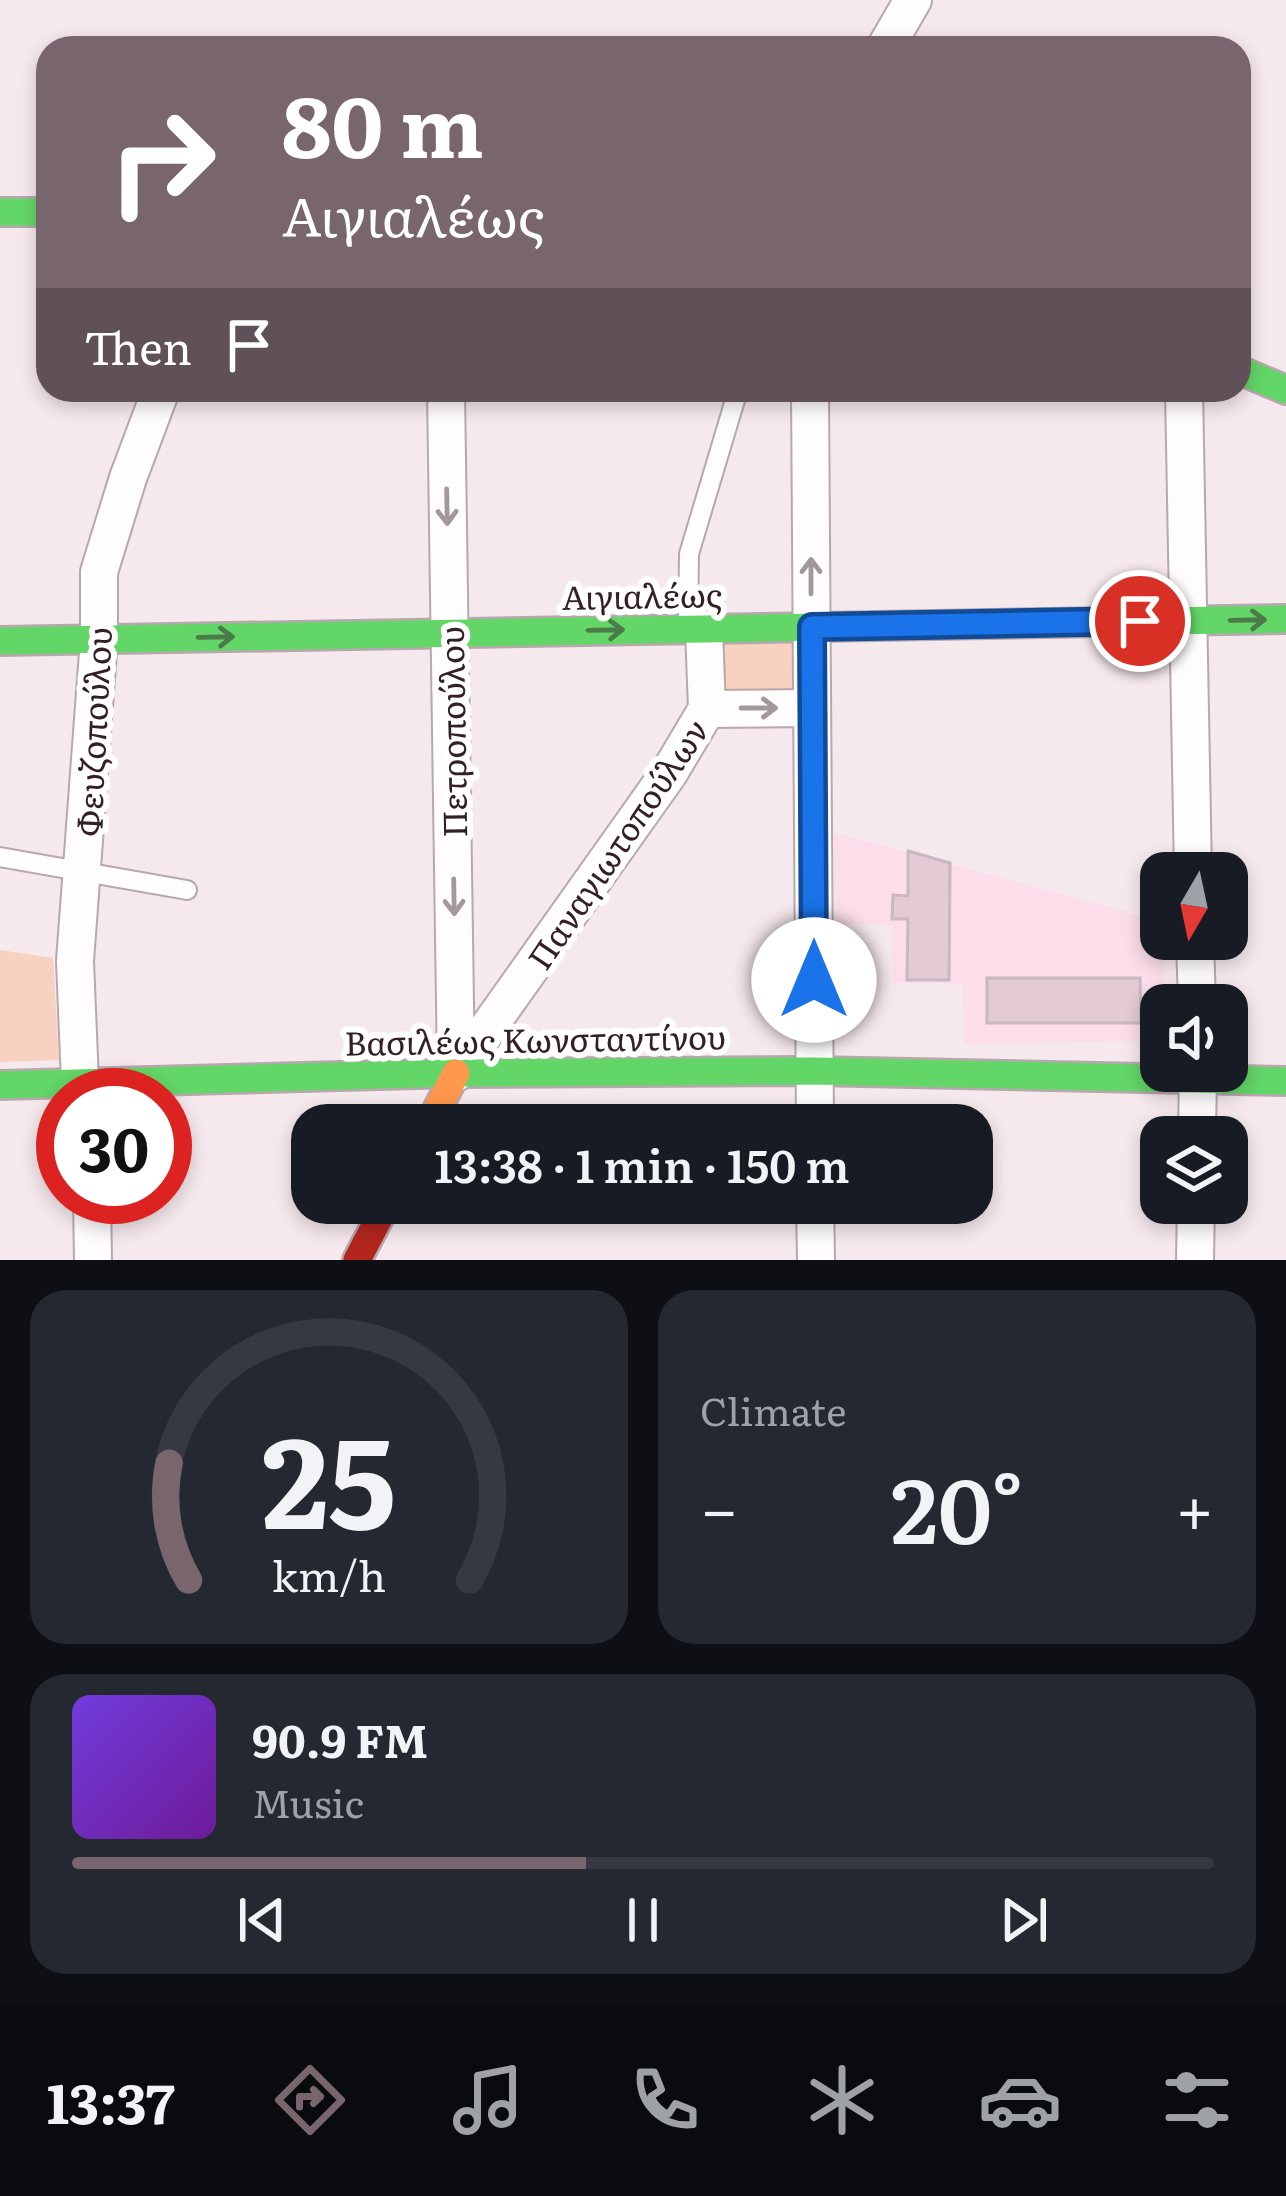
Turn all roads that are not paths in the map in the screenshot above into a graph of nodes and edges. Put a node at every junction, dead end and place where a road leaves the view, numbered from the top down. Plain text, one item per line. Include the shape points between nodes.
1 (913, 0) edge
2 (892, 36) edge
3 (0, 212) edge
4 (36, 212) edge
5 (1251, 375) edge
6 (1286, 390) edge
7 (156, 402) edge
8 (446, 402) edge
9 (734, 402) edge
10 (811, 402) edge
11 (1184, 402) edge
12 (1286, 619) edge
13 (1187, 621) junction
14 (812, 627) junction
15 (696, 629) junction
16 (449, 633) junction
17 (99, 639) junction
18 (0, 641) edge
19 (812, 708) junction
20 (707, 709) junction
21 (1192, 852) edge
22 (0, 857) edge
23 (84, 871) junction
24 (187, 890) dead end
25 (83, 1068) edge
26 (814, 1071) junction
27 (456, 1073) junction
28 (1140, 1075) edge
29 (1248, 1079) edge
30 (1286, 1081) edge
31 (192, 1083) edge
32 (0, 1085) edge
33 (36, 1086) edge
34 (440, 1104) edge
35 (815, 1104) edge
36 (92, 1224) edge
37 (376, 1224) edge
38 (815, 1224) edge
39 (1196, 1224) edge
40 (93, 1260) edge
41 (357, 1260) edge
42 (815, 1260) edge
43 (1196, 1260) edge

1 - 2 street
3 - 4 street
5 - 6 street
7 - 17 street, Φευζοπούλου via 99,572
8 -> 16 street, Πετροπούλου
9 - 15 lane via 688,554
14 -> 10 street
11 - 13 street
13 -> 12 street, Αιγιαλέως
13 - 14 street, Αιγιαλέως
13 - 21 street
14 - 15 street, Αιγιαλέως
14 - 19 street
16 -> 15 street, Αιγιαλέως
15 - 20 street
17 -> 16 street, Αιγιαλέως
16 -> 27 street, Πετροπούλου
17 - 18 street, Αιγιαλέως
17 - 23 street, Φευζοπούλου
20 -> 19 street, Παναγιωτοπούλων
19 - 26 street
20 - 27 street, Παναγιωτοπούλων
22 - 23 lane
23 - 24 lane
23 - 25 street, Φευζοπούλου via 75,962
26 - 27 street, Βασιλέως Κωνσταντίνου
26 - 28 street, Βασιλέως Κωνσταντίνου
26 - 35 street
27 - 31 street, Βασιλέως Κωνσταντίνου
27 - 34 street, Παναγιωτοπούλων
29 - 30 street, Βασιλέως Κωνσταντίνου
32 - 33 street, Βασιλέως Κωνσταντίνου
36 - 40 street
37 - 41 street
38 - 42 street
39 - 43 street

